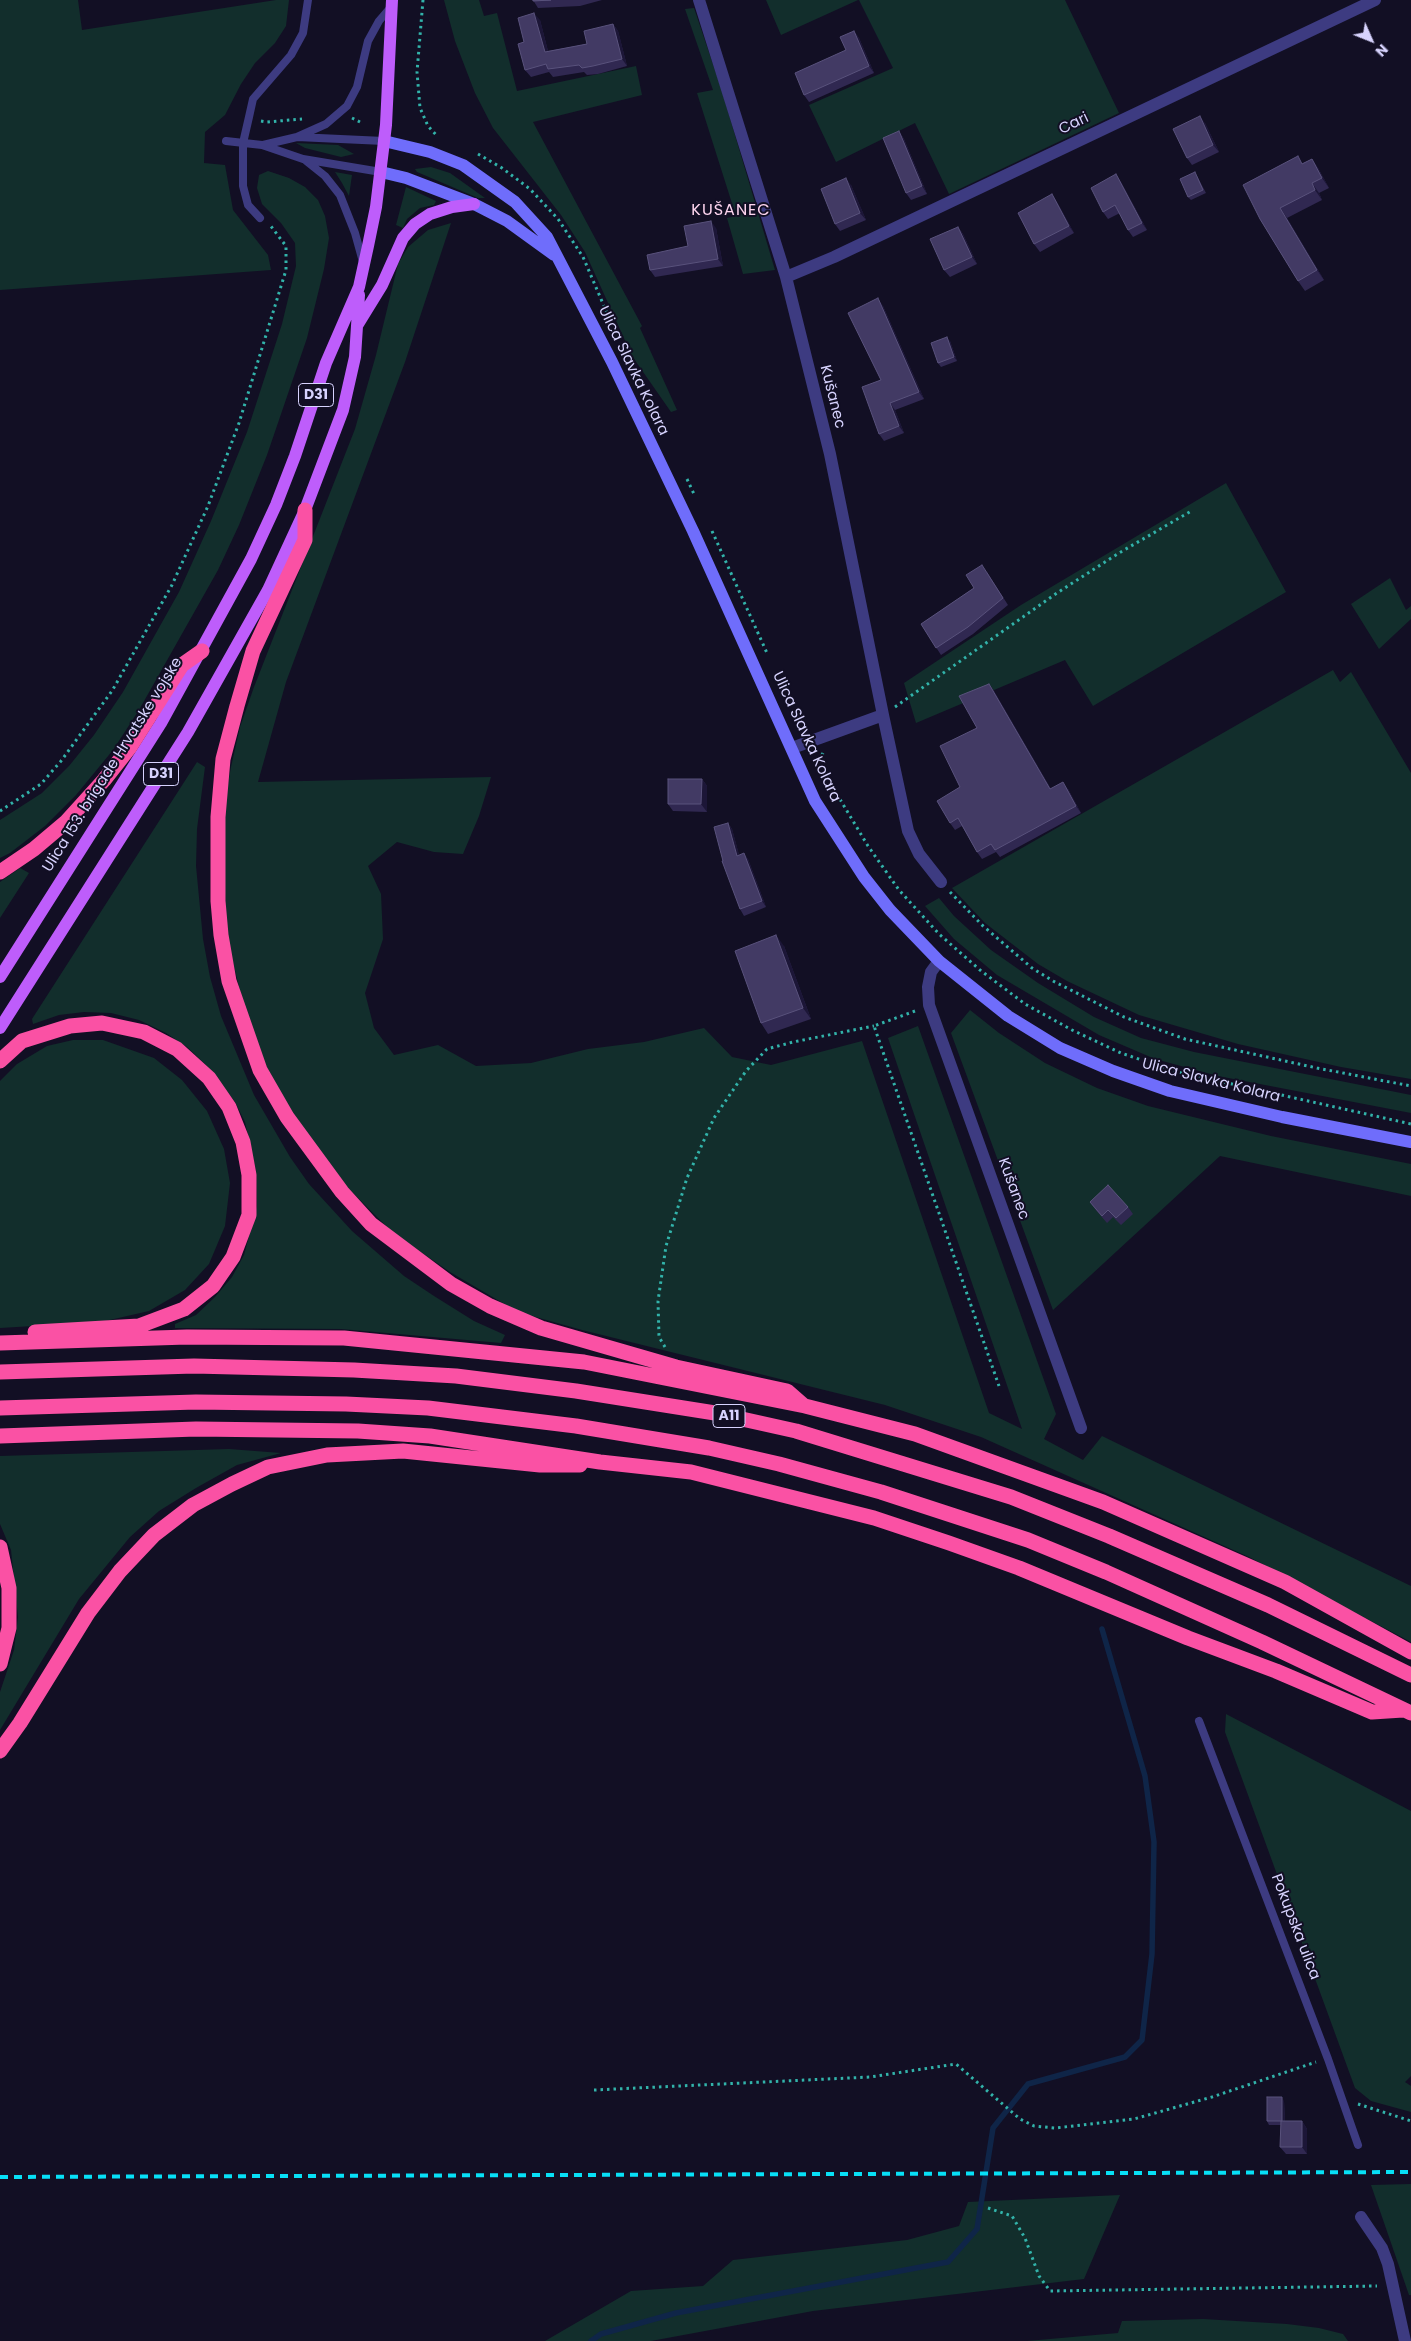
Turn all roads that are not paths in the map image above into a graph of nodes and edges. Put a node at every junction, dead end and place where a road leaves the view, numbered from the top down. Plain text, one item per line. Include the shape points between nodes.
1 (308, 0) edge
2 (699, 0) edge
3 (1375, 0) edge
4 (392, 3) edge
5 (297, 137) junction
6 (226, 141) dead end
7 (384, 141) junction
8 (243, 143) junction
9 (262, 145) junction
10 (304, 159) junction
11 (381, 172) junction
12 (474, 204) junction
13 (260, 218) road end
14 (558, 259) junction
15 (364, 266) junction
16 (786, 277) junction
17 (359, 287) junction
18 (358, 324) junction
19 (305, 510) junction
20 (202, 651) junction
21 (883, 715) junction
22 (792, 748) junction
23 (0, 872) edge
24 (940, 882) road end
25 (938, 961) junction
26 (0, 977) edge
27 (0, 1028) edge
28 (0, 1061) edge
29 (1411, 1142) edge
30 (0, 1334) edge
31 (0, 1343) edge
32 (0, 1372) edge
33 (805, 1406) junction
34 (0, 1408) edge
35 (1081, 1428) dead end
36 (0, 1436) edge
37 (600, 1462) junction
38 (0, 1547) edge
39 (1411, 1652) edge
40 (0, 1664) edge
41 (1411, 1675) edge
42 (1408, 1711) edge
43 (1199, 1721) dead end
44 (0, 1751) edge
45 (1358, 2145) dead end
46 (1360, 2218) dead end
47 (1404, 2341) edge

1 - 8 lane via 303,33 290,55 253,99
2 - 16 street, Kušanec
3 - 16 street, Cari
4 - 5 lane via 368,41 357,87 347,106 326,124
4 - 7 main road, Ulica 153. brigade Hrvatske vojske / D31
5 - 7 lane
5 - 9 lane
6 - 8 lane
7 - 11 main road, Ulica 153. brigade Hrvatske vojske / D31
7 - 14 main road, Ulica Slavka Kolara via 430,152 462,165 486,180 531,218 547,237
8 - 9 lane
8 - 13 lane via 243,186 248,205
9 - 10 lane
10 - 11 lane
10 - 15 lane via 325,176 340,195
11 - 12 main road, Ulica Slavka Kolara via 425,184
11 - 15 main road, Ulica 153. brigade Hrvatske vojske / D31
12 - 14 main road, Ulica Slavka Kolara via 524,232
12 - 18 main road via 430,214 415,224 402,238 382,285
14 - 22 main road, Ulica Slavka Kolara via 689,522
15 - 17 main road, Ulica 153. brigade Hrvatske vojske / D31
16 - 21 street, Kušanec via 830,454
17 - 18 main road, Ulica 153. brigade Hrvatske vojske / D31
17 - 20 main road, Ulica 153. brigade Hrvatske vojske / D31 via 326,363 276,505
18 - 19 main road, Ulica 153. brigade Hrvatske vojske / D31 via 352,373 343,410
19 - 27 main road, Ulica 153. brigade Hrvatske vojske / D31 via 268,590 188,732
19 - 33 highway via 305,540 253,651 240,697 223,759 218,818 218,901 222,944 229,982 260,1070 287,1117 342,1192 371,1224 451,1284 490,1306 541,1328 676,1367 787,1391
20 - 23 highway via 182,665 130,746 66,822
20 - 26 main road, Ulica 153. brigade Hrvatske vojske / D31 via 161,723
21 - 22 street
21 - 24 street via 908,831 919,854
22 - 25 main road, Ulica Slavka Kolara via 816,801 864,877
25 - 29 main road, Ulica Slavka Kolara via 1008,1016 1060,1048 1113,1071 1170,1091
25 - 35 street, Kušanec via 931,972 929,1005
28 - 30 highway via 22,1042 70,1026 102,1023 144,1032 177,1049 209,1078 229,1107 243,1142 249,1175 249,1215 233,1257 213,1286 184,1309 139,1326
31 - 33 highway via 187,1337 344,1338 584,1362
32 - 41 highway, A11 via 194,1366 354,1370 456,1376 715,1413 787,1429 1011,1497 1268,1604
33 - 39 highway via 915,1434 1103,1502 1285,1582
34 - 42 highway, A11 via 196,1402 428,1408 576,1426 709,1448 881,1492 1028,1540 1262,1642
36 - 37 highway via 196,1429 358,1431 430,1436
37 - 42 highway via 692,1472 874,1518 1019,1568 1372,1712
37 - 44 highway via 540,1466 403,1451 327,1455 268,1467 232,1484 193,1505 154,1535 120,1571 88,1613
38 - 40 highway via 9,1588 8,1628
43 - 45 lane, Pokupska ulica
46 - 47 street via 1382,2248

